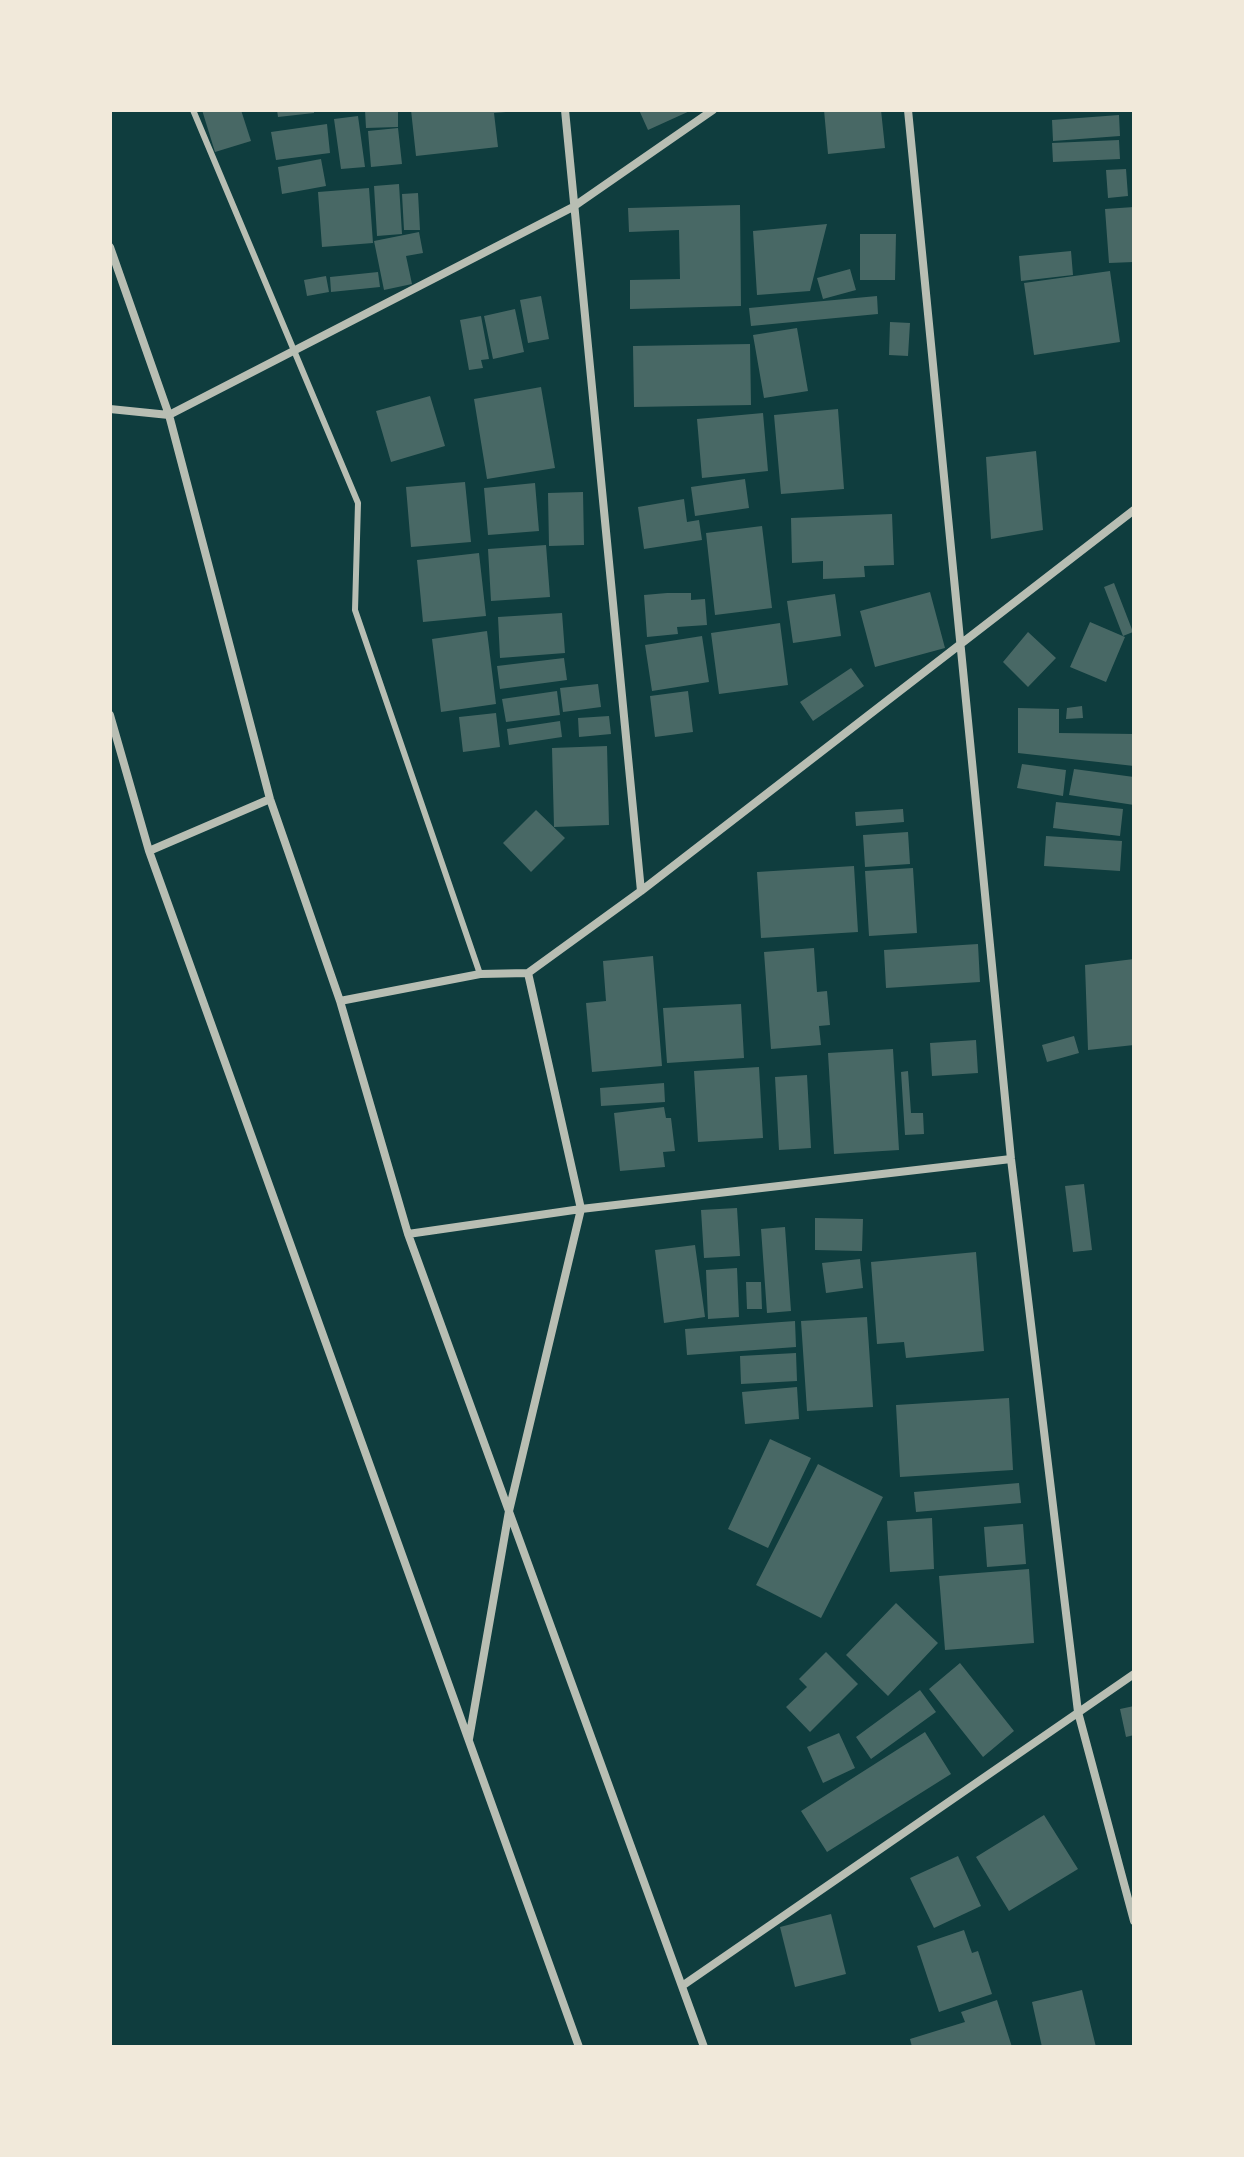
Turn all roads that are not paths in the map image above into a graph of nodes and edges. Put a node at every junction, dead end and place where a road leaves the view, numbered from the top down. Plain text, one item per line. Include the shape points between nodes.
1 (193, 110) edge
2 (565, 110) edge
3 (713, 110) edge
4 (908, 110) edge
5 (573, 207) junction
6 (110, 247) edge
7 (292, 352) junction
8 (110, 409) edge
9 (169, 415) junction
10 (1134, 510) edge
11 (960, 642) junction
12 (110, 715) edge
13 (270, 799) junction
14 (149, 851) junction
15 (641, 891) junction
16 (528, 973) junction
17 (480, 974) junction
18 (340, 1001) junction
19 (1011, 1159) junction
20 (581, 1209) junction
21 (408, 1234) junction
22 (509, 1511) junction
23 (1134, 1674) edge
24 (1078, 1712) junction
25 (468, 1740) junction
26 (1134, 1921) edge
27 (682, 1986) junction
28 (579, 2047) edge
29 (704, 2047) edge

1 - 7 lane
2 - 5 street
3 - 5 street
4 - 11 street
5 - 7 street
5 - 15 street
6 - 9 street
7 - 9 street
7 - 17 lane via 358,503 355,610
8 - 9 street
9 - 13 street
10 - 11 street
11 - 15 street
11 - 19 street
12 - 14 street
13 - 14 street
13 - 18 street
14 - 25 street
15 - 16 street
16 - 17 street
16 - 20 street
17 - 18 street
18 - 21 street
19 - 20 street
19 - 24 street
20 - 21 street
20 - 22 street
21 - 22 street
22 - 25 street
22 - 27 street
23 - 24 street
24 - 26 street
24 - 27 street
25 - 28 street
27 - 29 street

